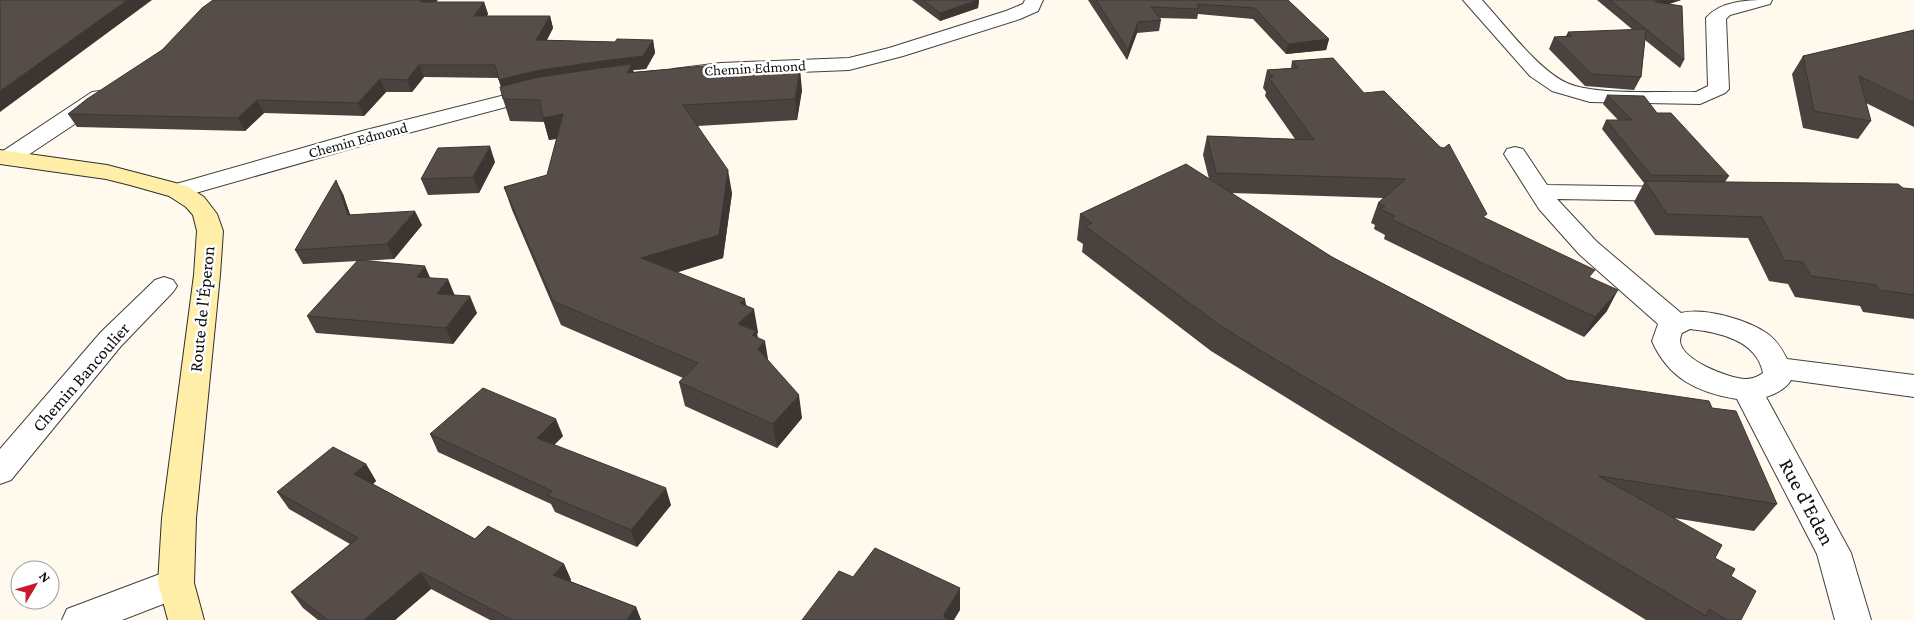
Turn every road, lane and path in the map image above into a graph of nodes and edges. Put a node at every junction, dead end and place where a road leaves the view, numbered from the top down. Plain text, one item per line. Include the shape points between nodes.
1 (1034, 0) edge
2 (1472, 0) edge
3 (1763, 0) edge
4 (663, 75) edge
5 (112, 89) edge
6 (558, 89) edge
7 (1515, 154) dead end
8 (4, 158) edge
9 (178, 191) junction
10 (1540, 192) junction
11 (1698, 194) edge
12 (164, 286) dead end
13 (1676, 324) junction
14 (1778, 368) junction
15 (1914, 386) edge
16 (1747, 390) junction
17 (0, 471) edge
18 (176, 583) junction
19 (80, 620) edge
20 (186, 620) edge
21 (1853, 620) edge

1 - 4 street, Chemin Edmond via 1031,7 1012,15 849,64 721,69
2 - 3 street via 1537,72 1559,87 1590,96 1700,98 1718,89 1716,18 1723,11
5 - 8 street
6 - 9 street, Chemin Edmond via 370,136
7 - 10 street
8 - 9 main road, Route de l'Éperon via 107,172
9 - 18 main road, Route de l'Éperon via 195,202 205,214 210,231 179,518
10 - 11 street
10 - 13 street via 1588,248
12 - 17 street, Chemin Bancoulier via 111,340
13 - 14 street via 1690,320 1726,326 1761,344
13 - 16 street via 1668,330 1665,339 1678,361 1710,381 1728,388
14 - 15 street
14 - 16 street via 1778,377 1772,384
16 - 21 street, Rue d'Eden via 1834,553
18 - 19 street
18 - 20 main road, Route de l'Éperon

